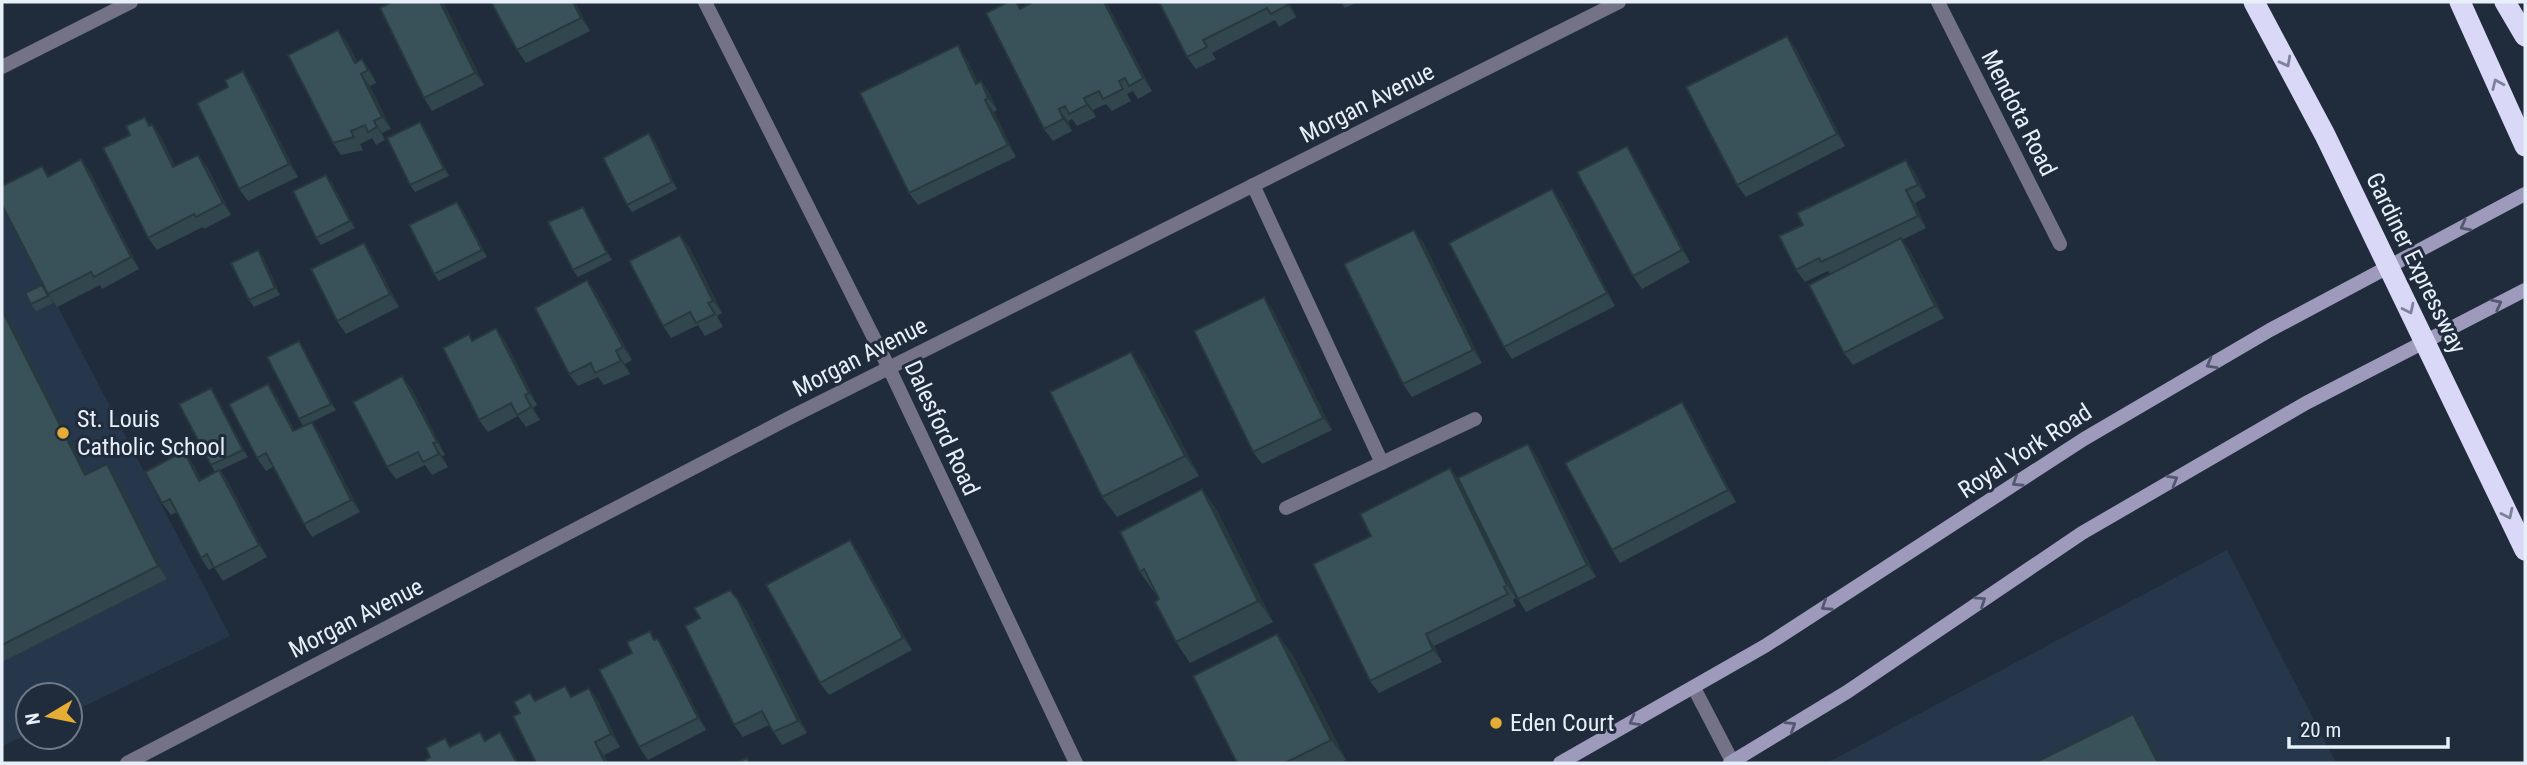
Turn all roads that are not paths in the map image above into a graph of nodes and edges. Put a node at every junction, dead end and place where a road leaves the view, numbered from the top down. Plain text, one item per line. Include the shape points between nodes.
1 (131, 2) edge
2 (705, 2) edge
3 (1619, 2) edge
4 (1938, 2) edge
5 (2254, 2) edge
6 (2460, 2) edge
7 (2505, 2) edge
8 (2525, 36) edge
9 (2, 67) edge
10 (2525, 146) edge
11 (1253, 185) junction
12 (2525, 194) edge
13 (2060, 244) dead end
14 (2525, 289) edge
15 (889, 368) junction
16 (1475, 419) dead end
17 (1382, 463) junction
18 (1286, 508) dead end
19 (2525, 550) edge
20 (1693, 688) junction
21 (127, 763) edge
22 (1076, 763) edge
23 (1560, 763) edge
24 (1732, 763) edge

1 - 9 street
2 - 15 street, Dalesford Road
3 - 11 street, Morgan Avenue
4 - 13 street, Mendota Road
5 -> 19 highway, Gardiner Expressway via 2325,135
10 -> 6 highway
7 - 8 highway
11 - 15 street, Morgan Avenue
11 - 17 street
12 -> 20 main road, Royal York Road via 2270,330 2084,439
24 -> 14 main road via 1847,692 2082,533 2306,404
15 - 21 street, Morgan Avenue
15 - 22 street, Dalesford Road
16 - 17 street
17 - 18 street
20 -> 23 main road, Royal York Road
20 - 24 street

